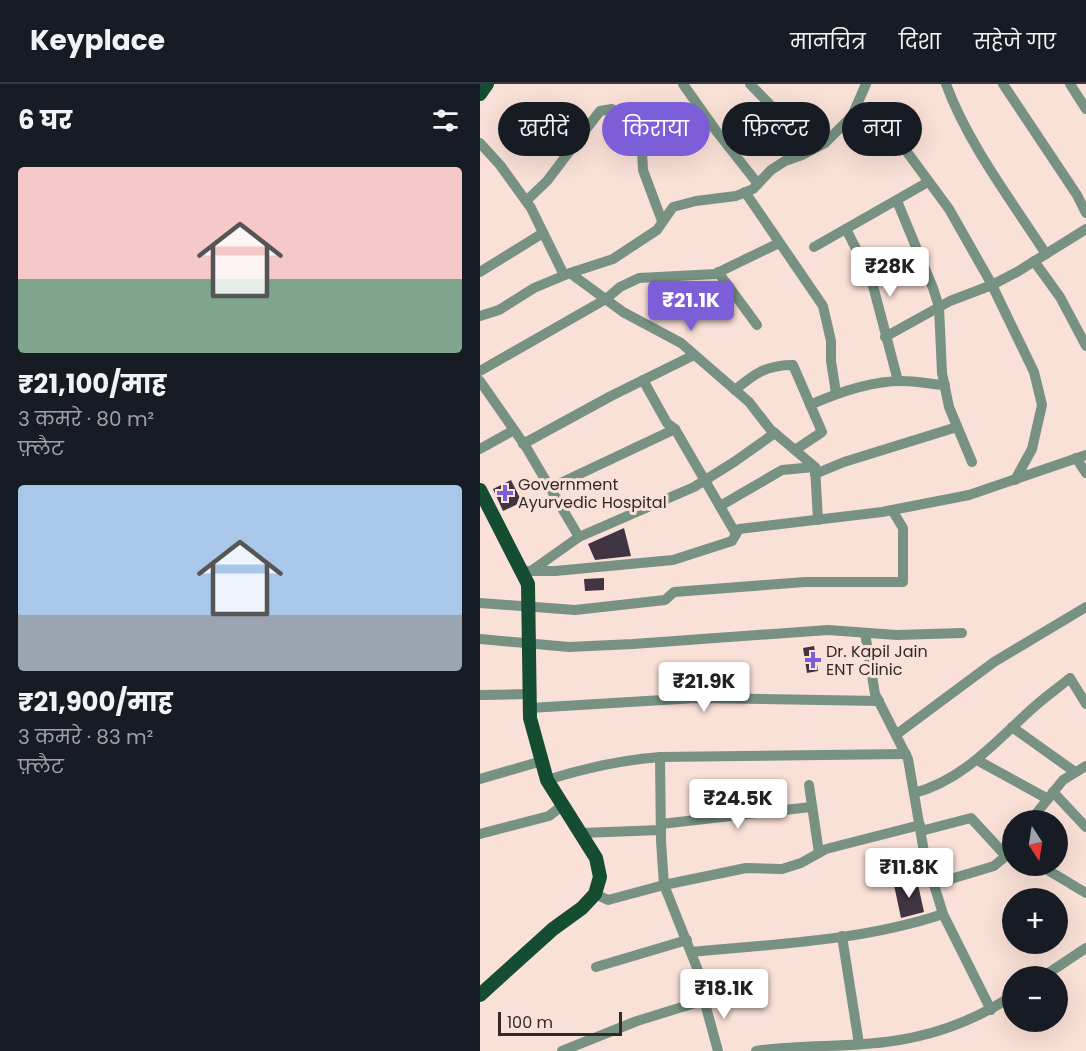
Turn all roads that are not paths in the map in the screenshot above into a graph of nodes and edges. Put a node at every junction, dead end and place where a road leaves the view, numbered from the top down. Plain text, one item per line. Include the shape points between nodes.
1 (486, 84) edge
2 (683, 84) edge
3 (750, 84) edge
4 (866, 84) edge
5 (946, 84) edge
6 (1003, 84) edge
7 (1070, 84) edge
8 (480, 94) edge
9 (768, 102) edge
10 (1086, 109) edge
11 (830, 138) edge
12 (480, 143) edge
13 (797, 156) edge
14 (910, 156) edge
15 (928, 182) junction
16 (758, 184) junction
17 (745, 192) junction
18 (526, 201) junction
19 (897, 201) junction
20 (1086, 213) edge
21 (662, 221) junction
22 (846, 229) junction
23 (1086, 229) edge
24 (543, 233) junction
25 (779, 243) junction
26 (814, 247) dead end
27 (1046, 254) junction
28 (1034, 261) junction
29 (480, 272) edge
30 (718, 272) junction
31 (567, 274) junction
32 (992, 285) junction
33 (606, 299) junction
34 (939, 307) junction
35 (480, 316) edge
36 (757, 325) dead end
37 (885, 337) junction
38 (1086, 346) edge
39 (694, 355) junction
40 (480, 371) edge
41 (643, 380) junction
42 (480, 381) edge
43 (898, 381) junction
44 (945, 385) junction
45 (735, 390) junction
46 (836, 393) junction
47 (810, 405) junction
48 (957, 427) junction
49 (675, 429) junction
50 (514, 430) junction
51 (775, 433) junction
52 (523, 444) junction
53 (480, 449) edge
54 (795, 450) junction
55 (1081, 457) edge
56 (972, 462) dead end
57 (815, 471) junction
58 (1086, 473) edge
59 (705, 480) junction
60 (1015, 480) junction
61 (550, 488) junction
62 (480, 490) edge
63 (720, 506) junction
64 (892, 510) junction
65 (818, 520) junction
66 (736, 534) junction
67 (579, 537) junction
68 (526, 571) junction
69 (480, 603) edge
70 (1086, 607) edge
71 (529, 608) junction
72 (865, 633) junction
73 (962, 633) dead end
74 (480, 639) edge
75 (529, 644) junction
76 (480, 695) edge
77 (529, 701) junction
78 (879, 701) junction
79 (1086, 704) edge
80 (1012, 728) junction
81 (897, 734) junction
82 (906, 754) junction
83 (660, 757) junction
84 (976, 760) junction
85 (542, 761) junction
86 (1082, 770) edge
87 (480, 779) edge
88 (548, 780) junction
89 (809, 785) dead end
90 (914, 794) junction
91 (1051, 795) junction
92 (563, 805) junction
93 (811, 807) junction
94 (1039, 810) edge
95 (1086, 826) edge
96 (661, 827) junction
97 (920, 828) junction
98 (581, 833) junction
99 (480, 834) edge
100 (1002, 847) edge
101 (819, 853) junction
102 (1002, 859) edge
103 (1058, 876) edge
104 (934, 884) junction
105 (664, 885) junction
106 (1086, 893) edge
107 (595, 894) junction
108 (943, 914) junction
109 (842, 936) junction
110 (687, 940) junction
111 (1086, 948) edge
112 (691, 951) junction
113 (1059, 966) edge
114 (596, 967) dead end
115 (480, 994) edge
116 (703, 996) junction
117 (1002, 1003) edge
118 (991, 1010) junction
119 (916, 1036) junction
120 (859, 1044) junction
121 (562, 1051) edge
122 (718, 1051) edge
123 (756, 1051) edge
124 (887, 1051) edge

1 - 8 main road
2 - 16 street
3 - 9 street
4 - 11 street via 852,116
5 - 27 street via 956,110
6 - 20 street
7 - 10 street
12 - 18 street
13 - 16 street via 771,170
14 - 15 street
15 - 19 street
15 - 32 street via 949,209
16 - 17 street
17 - 21 street via 673,207
17 - 25 street
18 - 21 street via 547,181 600,111 612,109 631,121 641,134 643,170
18 - 24 street
19 - 22 street
19 - 34 street
21 - 31 street via 657,230 613,259
22 - 26 street
22 - 37 street via 871,278
23 - 27 street
24 - 29 street
24 - 31 street
25 - 30 street
25 - 46 street via 823,306
27 - 28 street
28 - 32 street
28 - 38 street via 1060,297
30 - 33 street via 639,278
30 - 36 street
31 - 33 street
31 - 35 street
32 - 34 street
32 - 60 street via 1034,372 1042,405 1032,449
33 - 39 street via 681,343
33 - 40 street
34 - 37 street
34 - 44 street
37 - 43 street
39 - 41 street
39 - 45 street
41 - 49 street
41 - 52 street
42 - 50 street
43 - 44 street
43 - 46 street
44 - 48 street
45 - 47 street via 756,372 793,365
45 - 51 street
46 - 47 street
47 - 54 street via 822,432
48 - 56 street
48 - 57 street
49 - 59 street
49 - 61 street
50 - 52 street
50 - 53 street
51 - 54 street
51 - 59 street
52 - 61 street
54 - 57 street
55 - 58 street
55 - 60 street
57 - 63 street via 782,470
57 - 65 street
59 - 63 street
59 - 67 street
60 - 64 street via 969,495
61 - 67 street
62 - 68 main road
63 - 66 street
64 - 65 street
64 - 71 street via 903,528 903,582 805,582 674,592 665,600 575,610
65 - 66 street via 739,529
66 - 68 street via 732,541 673,560
67 - 68 street
68 - 71 main road
69 - 71 street
70 - 81 street via 994,662
71 - 75 main road
72 - 73 street
72 - 75 street via 828,630 569,647
72 - 78 street via 871,679
74 - 75 street
75 - 77 main road
76 - 77 street
77 - 78 street
77 - 85 main road
78 - 81 street
79 - 80 street via 1070,678
80 - 84 street
80 - 86 street
81 - 82 street
82 - 83 street
82 - 90 street
83 - 88 street via 591,766
83 - 96 street
84 - 90 street via 933,789
84 - 91 street
85 - 87 street
85 - 88 main road
86 - 91 street via 1063,780
88 - 92 main road
89 - 93 street
90 - 97 street
91 - 94 street
91 - 95 street
92 - 98 main road
92 - 99 street via 549,816
93 - 96 street
93 - 101 street
96 - 98 street
96 - 105 street
97 - 100 street via 971,818
97 - 101 street
97 - 104 street
98 - 107 main road via 596,858 600,877
101 - 105 street via 782,869 746,868
102 - 104 street via 994,866
103 - 106 street
104 - 108 street
105 - 107 street via 608,900
105 - 110 street
107 - 115 main road
108 - 109 street
108 - 118 street
109 - 112 street
109 - 120 street
110 - 112 street
110 - 114 street
111 - 113 street
112 - 116 street via 705,988
116 - 121 street via 695,1003
116 - 122 street
117 - 118 street
118 - 119 street
119 - 120 street
119 - 124 street
120 - 123 street

